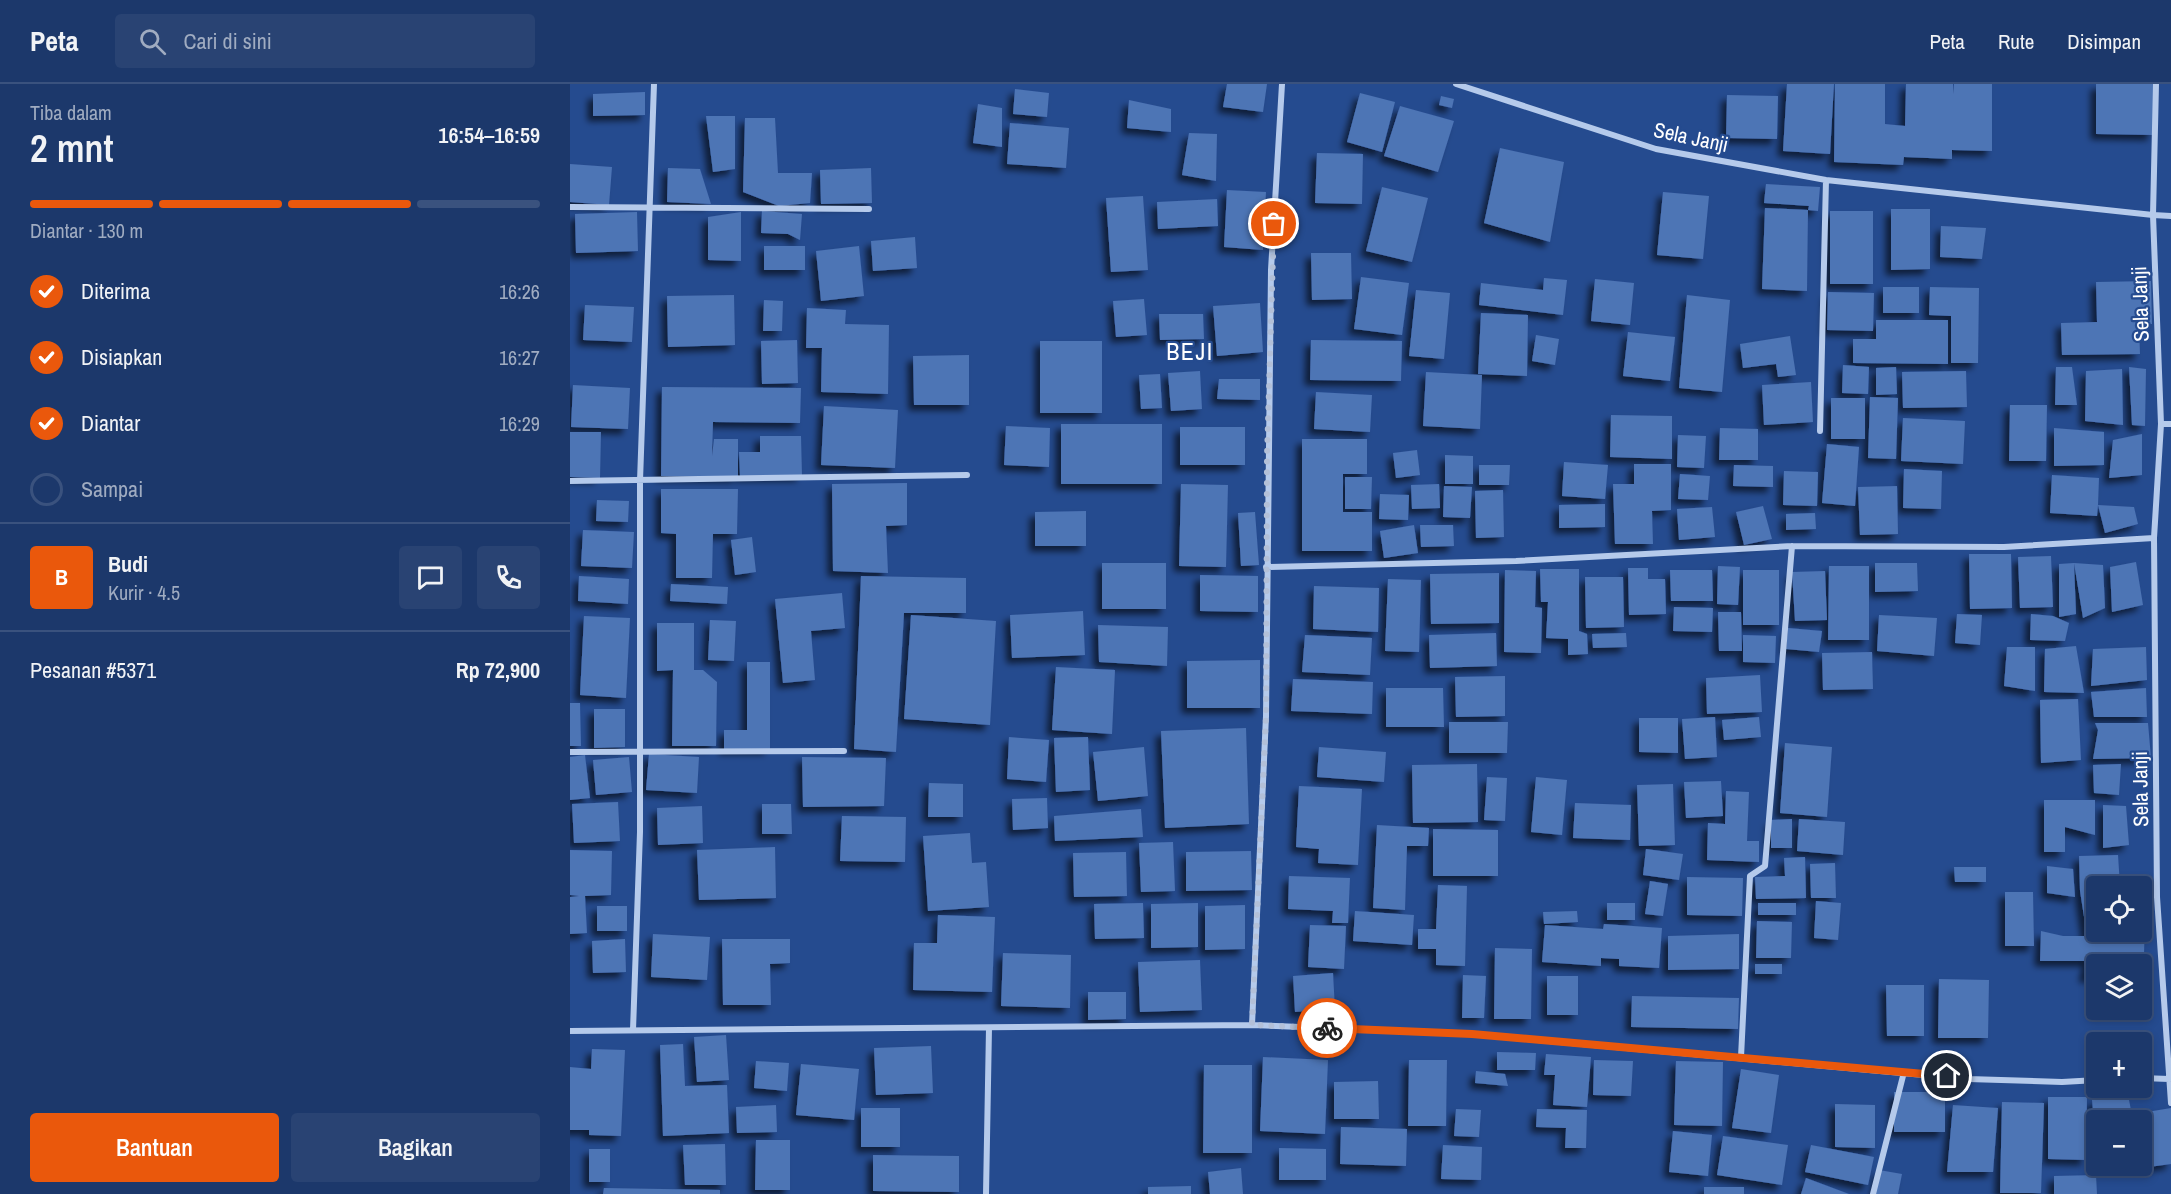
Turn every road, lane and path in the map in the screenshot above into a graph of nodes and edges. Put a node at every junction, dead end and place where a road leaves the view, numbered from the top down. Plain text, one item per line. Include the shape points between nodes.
1 (654, 84) edge
2 (1282, 84) edge
3 (1455, 84) edge
4 (2156, 84) edge
5 (1826, 180) junction
6 (570, 207) edge
7 (651, 208) junction
8 (869, 209) dead end
9 (2153, 215) junction
10 (2171, 216) edge
11 (2161, 424) junction
12 (2171, 424) edge
13 (1820, 431) dead end
14 (967, 475) dead end
15 (570, 481) edge
16 (640, 481) junction
17 (2154, 538) junction
18 (1792, 546) junction
19 (1266, 567) junction
20 (844, 751) dead end
21 (570, 752) edge
22 (641, 752) junction
23 (1252, 1025) junction
24 (989, 1028) junction
25 (633, 1030) junction
26 (570, 1031) edge
27 (1741, 1057) junction
28 (1904, 1072) junction
29 (2152, 1078) edge
30 (2169, 1078) junction
31 (2086, 1081) edge
32 (2171, 1103) edge
33 (986, 1194) edge
34 (1873, 1194) edge

1 - 7 street
2 - 19 street via 1271,270
3 - 5 street, Sela Janji via 1656,148
4 - 9 street
5 - 9 street, Sela Janji
5 - 13 street
6 - 7 street
7 - 8 street
7 - 16 street
9 - 10 street
9 - 11 street, Sela Janji
11 - 12 street
11 - 17 street, Sela Janji
14 - 16 street
15 - 16 street
16 - 22 street
17 - 18 street via 2004,547
17 - 30 street, Sela Janji via 2157,897
18 - 19 street via 1516,561
18 - 27 street via 1765,866 1750,876
19 - 23 street via 1266,716
20 - 22 street
21 - 22 street
22 - 25 street
23 - 24 street
23 - 27 street via 1472,1034
24 - 25 street
24 - 33 street
25 - 26 street
27 - 28 street
28 - 31 street
28 - 34 street
29 - 30 street
30 - 32 street, Sela Janji

